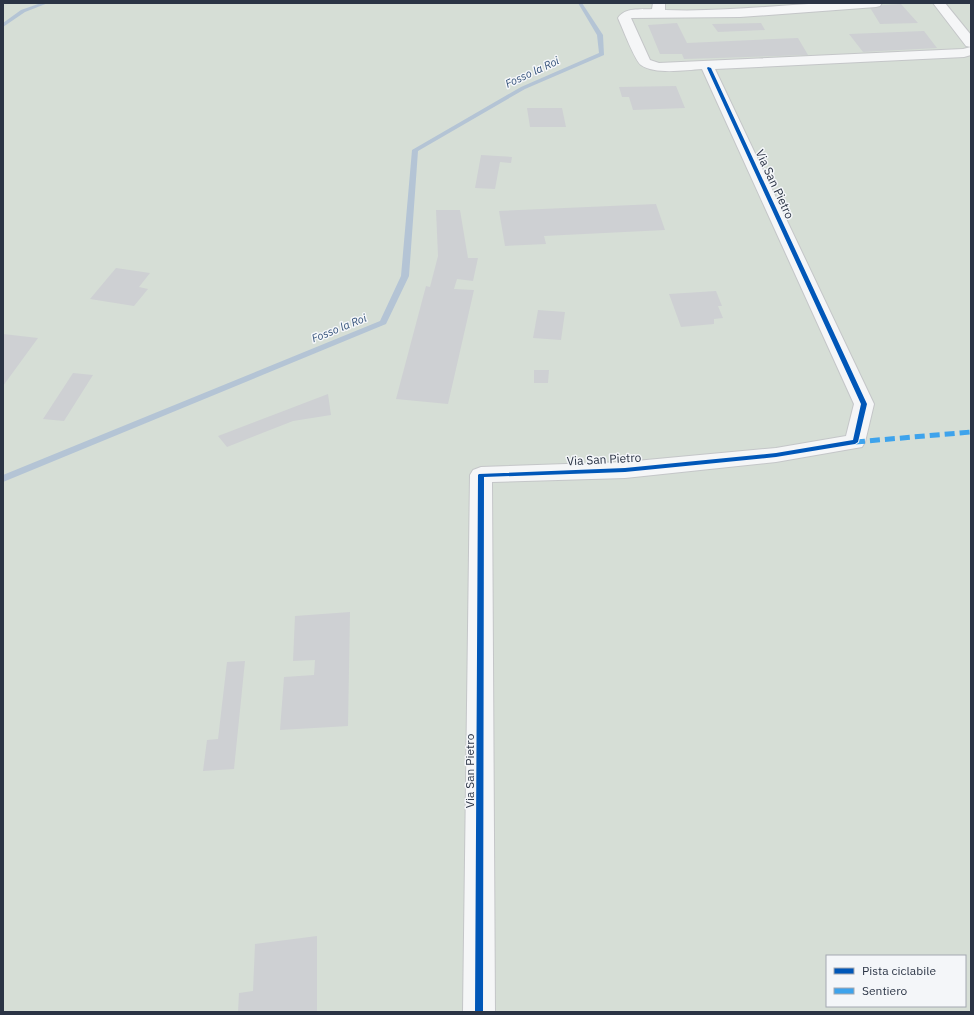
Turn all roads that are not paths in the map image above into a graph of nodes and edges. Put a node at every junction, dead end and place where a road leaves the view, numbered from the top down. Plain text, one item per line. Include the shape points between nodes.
1 (876, 3) edge
2 (939, 3) edge
3 (659, 8) edge
4 (971, 43) edge
5 (971, 51) edge
6 (708, 66) junction
7 (479, 1012) edge

1 - 3 street via 688,15
2 - 4 street
3 - 6 street via 627,14 624,18 645,62 658,67
5 - 6 street via 964,54
6 - 7 street, Via San Pietro via 864,404 855,442 776,455 626,470 481,475

